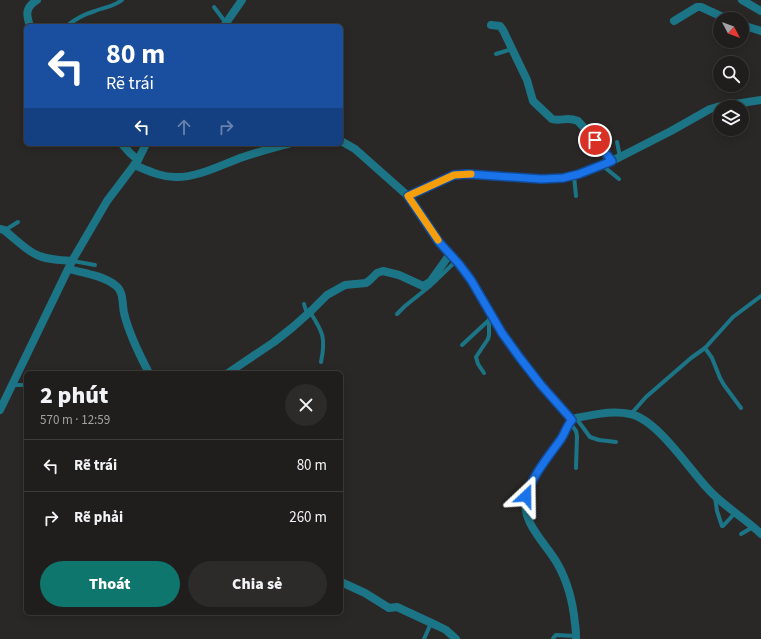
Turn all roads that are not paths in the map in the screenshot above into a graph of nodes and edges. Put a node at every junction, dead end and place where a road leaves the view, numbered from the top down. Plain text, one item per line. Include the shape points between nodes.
1 (37, 0) edge
2 (122, 0) edge
3 (242, 0) edge
4 (742, 0) edge
5 (214, 7) dead end
6 (761, 11) edge
7 (713, 13) edge
8 (674, 21) dead end
9 (29, 24) edge
10 (69, 24) edge
11 (225, 24) edge
12 (492, 25) dead end
13 (749, 28) edge
14 (761, 32) edge
15 (512, 49) junction
16 (496, 54) dead end
17 (761, 100) edge
18 (343, 142) edge
19 (617, 142) dead end
20 (124, 146) edge
21 (145, 146) edge
22 (281, 146) edge
23 (620, 157) junction
24 (612, 161) junction
25 (136, 163) junction
26 (602, 165) junction
27 (574, 175) junction
28 (620, 179) dead end
29 (408, 196) junction
30 (576, 196) dead end
31 (18, 222) dead end
32 (2, 230) edge
33 (450, 254) junction
34 (456, 260) junction
35 (70, 265) junction
36 (95, 265) dead end
37 (761, 296) edge
38 (304, 304) dead end
39 (309, 313) junction
40 (397, 314) dead end
41 (491, 318) junction
42 (462, 345) dead end
43 (705, 348) junction
44 (321, 362) dead end
45 (148, 371) edge
46 (231, 371) edge
47 (484, 373) dead end
48 (12, 385) junction
49 (24, 385) edge
50 (3, 399) edge
51 (740, 408) dead end
52 (0, 410) edge
53 (631, 414) junction
54 (572, 420) junction
55 (616, 442) dead end
56 (576, 468) dead end
57 (714, 495) junction
58 (736, 512) junction
59 (753, 527) junction
60 (741, 534) dead end
61 (761, 534) edge
62 (343, 583) edge
63 (432, 623) junction
64 (576, 638) edge
65 (424, 639) edge
66 (456, 639) edge
67 (553, 639) edge

1 - 9 street via 27,10
2 - 10 lane via 84,15
3 - 11 street
4 - 6 street
5 - 11 lane
7 - 8 street via 697,7
12 - 15 street via 502,27
13 - 14 street
15 - 16 lane
15 - 24 street via 536,104 552,119 568,118 578,121
17 - 23 street via 710,109
18 - 29 street via 355,149
19 - 23 lane
20 - 25 street
21 - 25 street
22 - 25 street via 185,176 157,174
23 - 24 street
24 - 26 street
25 - 35 street via 107,201
26 - 27 street
26 - 28 lane
27 - 29 street via 541,179 454,175
27 - 30 lane
29 - 33 street
31 - 32 lane
32 - 35 street via 33,253
33 - 34 street
33 - 39 street via 430,282 423,286 399,275 377,273 366,283 348,284 336,289
34 - 40 lane
34 - 41 street via 471,280
35 - 36 lane
35 - 45 street via 109,281 119,288 129,330
35 - 48 street
37 - 43 lane via 733,317
38 - 39 lane
39 - 44 lane via 318,325 323,339
39 - 46 street via 274,342
41 - 42 lane
41 - 47 lane via 488,339 476,357
41 - 54 street via 541,385
43 - 51 lane via 724,385
43 - 53 lane via 646,396
48 - 49 lane
48 - 50 street
50 - 52 street
53 - 54 street via 602,413
53 - 57 street via 646,421 661,434
54 - 55 lane via 590,437
54 - 56 lane via 577,436
54 - 64 street via 534,476 528,488 525,505 531,526 557,563 568,585
57 - 58 street
57 - 58 lane via 716,511 722,526
58 - 59 street
59 - 60 lane
59 - 61 street
62 - 63 street via 389,608 397,607
63 - 65 lane
63 - 66 street
64 - 67 lane via 556,635

